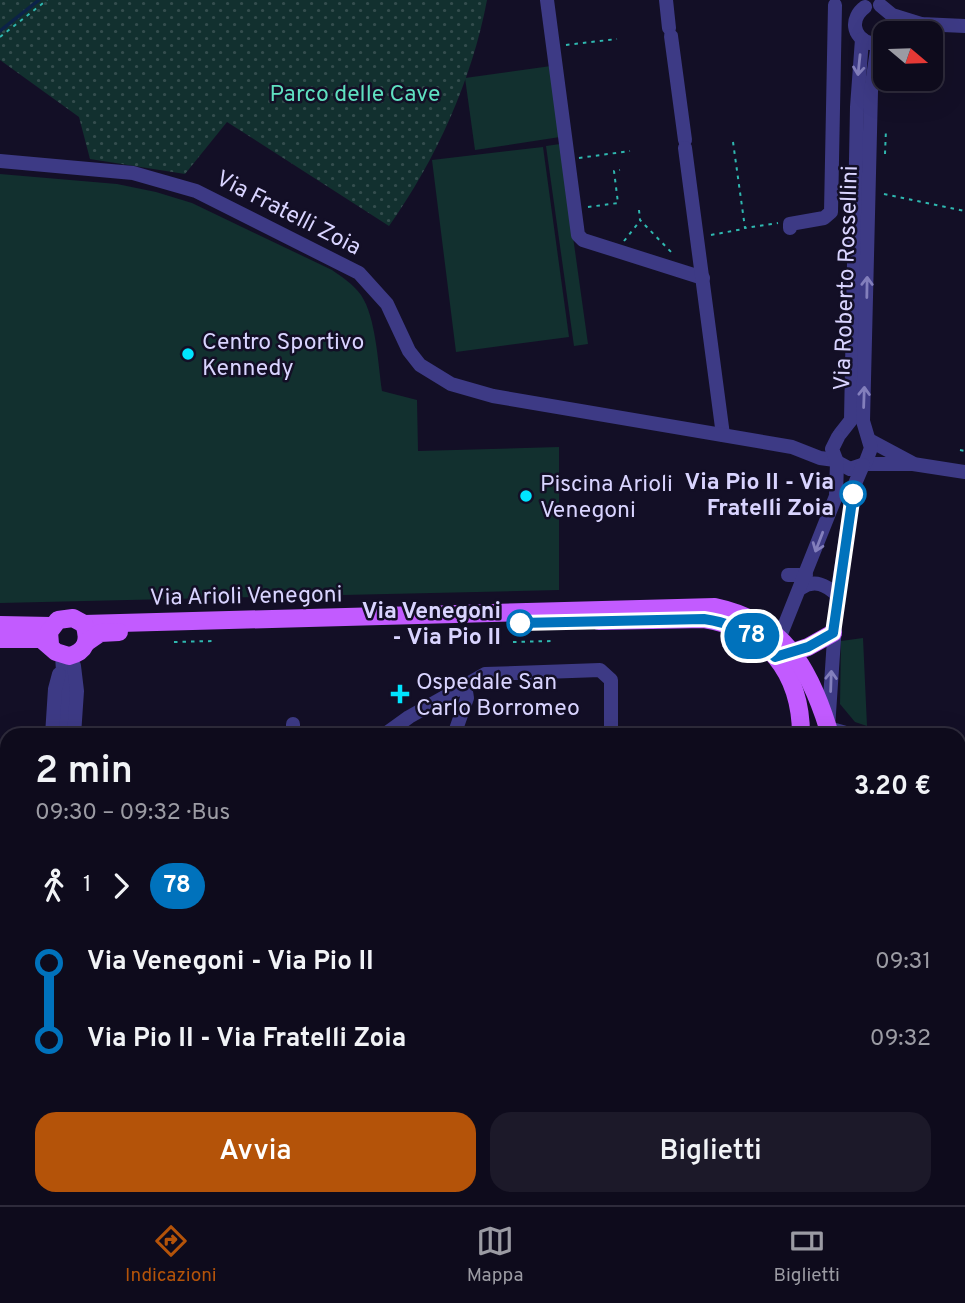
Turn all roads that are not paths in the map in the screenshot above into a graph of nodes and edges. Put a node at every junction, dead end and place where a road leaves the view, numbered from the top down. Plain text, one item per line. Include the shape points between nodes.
1 (547, 0) edge
2 (666, 0) edge
3 (833, 3) edge
4 (884, 7) edge
5 (862, 8) edge
6 (914, 21) edge
7 (943, 25) edge
8 (965, 26) edge
9 (862, 39) junction
10 (873, 40) edge
11 (873, 66) edge
12 (864, 91) junction
13 (0, 161) edge
14 (790, 228) road end
15 (703, 278) junction
16 (858, 355) junction
17 (723, 435) junction
18 (839, 435) junction
19 (868, 439) junction
20 (792, 447) junction
21 (836, 461) junction
22 (913, 464) junction
23 (864, 465) junction
24 (965, 472) edge
25 (788, 575) dead end
26 (804, 582) junction
27 (837, 595) junction
28 (0, 625) edge
29 (833, 633) junction
30 (0, 639) edge
31 (68, 647) junction
32 (777, 648) junction
33 (794, 653) junction
34 (465, 685) junction
35 (58, 728) edge
36 (74, 728) edge
37 (394, 728) edge
38 (456, 728) edge
39 (611, 728) edge
40 (801, 728) edge
41 (826, 728) edge
42 (827, 728) edge

1 - 15 street via 578,235
2 - 15 street
3 - 5 street
3 - 14 street via 831,212 824,218 790,224
4 - 5 street
4 - 6 street
5 - 9 street, Via Roberto Rossellini via 855,29
7 - 8 street
9 - 10 street, Via Roberto Rossellini
9 -> 12 street, Via Roberto Rossellini
11 - 12 street, Via Roberto Rossellini
12 - 16 street, Via Roberto Rossellini
13 - 17 street, Via Fratelli Zoia via 133,173 175,183 335,258 370,281 420,365 451,384 493,397
15 - 17 street
16 - 18 street, Via Roberto Rossellini via 851,420
19 -> 16 street, Via Roberto Rossellini
17 - 20 street, Via Fratelli Zoia
18 - 19 street, Via Fratelli Zoia via 854,431
18 - 20 street, Via Fratelli Zoia via 821,446
18 - 21 street, Via Roberto Rossellini via 832,449
19 - 22 street, Via Fratelli Zoia
19 - 23 street, Via Roberto Rossellini via 871,451
20 - 21 street, Via Fratelli Zoia
21 - 23 street, Via Fratelli Zoia via 848,469
21 -> 26 street, Via Roberto Rossellini via 836,496
22 - 23 street, Via Fratelli Zoia
22 - 24 street, Via Fratelli Zoia
23 - 27 street, Via Roberto Rossellini via 854,486
25 - 26 street
26 - 27 street via 822,584
26 - 32 street, Via Roberto Rossellini
27 - 29 street, Via Roberto Rossellini
28 - 31 main road
29 - 33 main road
42 -> 29 street, Via Roberto Rossellini
30 - 31 main road via 41,639
31 - 32 main road, Via Arioli Venegoni via 109,632 704,619 721,621
31 - 35 street via 65,704
31 - 35 street via 55,689
31 - 36 street via 77,691
32 - 33 main road
32 - 40 main road, Via Arioli Venegoni via 796,691
33 - 41 main road via 815,688
34 - 37 street
34 - 38 street via 467,698
34 - 39 street via 485,674 600,670 611,680

